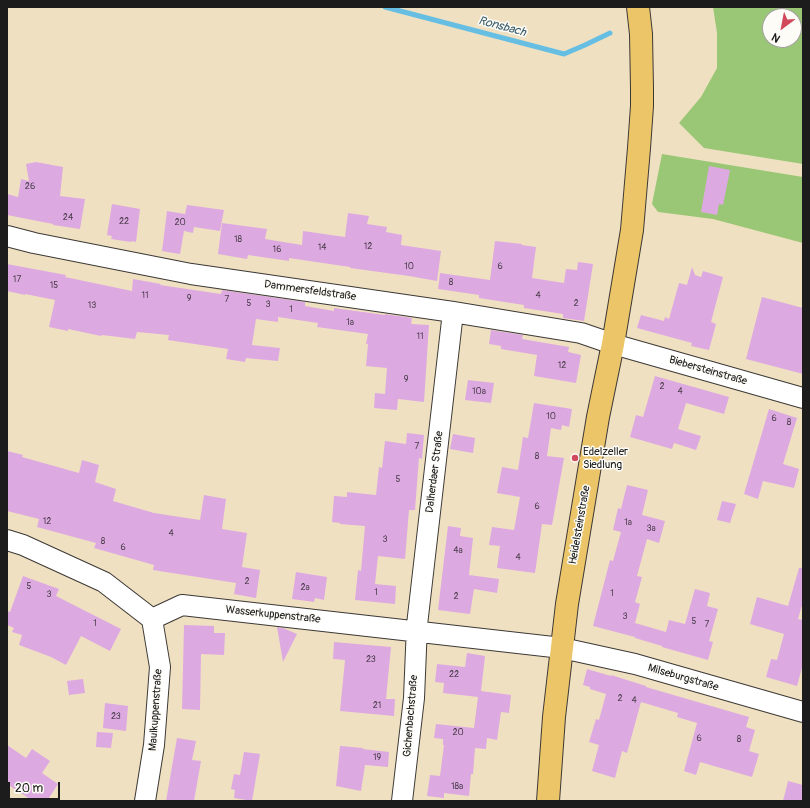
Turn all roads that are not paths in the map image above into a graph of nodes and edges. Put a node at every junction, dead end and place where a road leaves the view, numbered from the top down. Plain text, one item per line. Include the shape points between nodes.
1 (638, 7) edge
2 (7, 236) edge
3 (453, 312) junction
4 (613, 344) junction
5 (803, 398) edge
6 (7, 540) edge
7 (152, 619) junction
8 (416, 631) junction
9 (562, 648) junction
10 (803, 712) edge
11 (145, 801) edge
12 (402, 801) edge
13 (548, 801) edge

1 - 4 main road, Heidelsteinstraße via 642,88 639,148 632,230
2 - 3 street, Dammersfeldstraße via 191,274
3 - 4 street, Dammersfeldstraße via 581,334
3 - 8 street, Dalherdaer Straße
4 - 5 street, Biebersteinstraße
4 - 9 main road, Heidelsteinstraße via 598,417
6 - 7 street via 104,582
7 - 8 street, Wasserkuppenstraße via 182,605
7 - 11 street, Maulkuppenstraße via 160,667 154,745
8 - 9 street, Wasserkuppenstraße
8 - 12 street, Gichenbachstraße via 414,698
9 - 10 street, Milseburgstraße via 634,664
9 - 13 main road, Heidelsteinstraße

